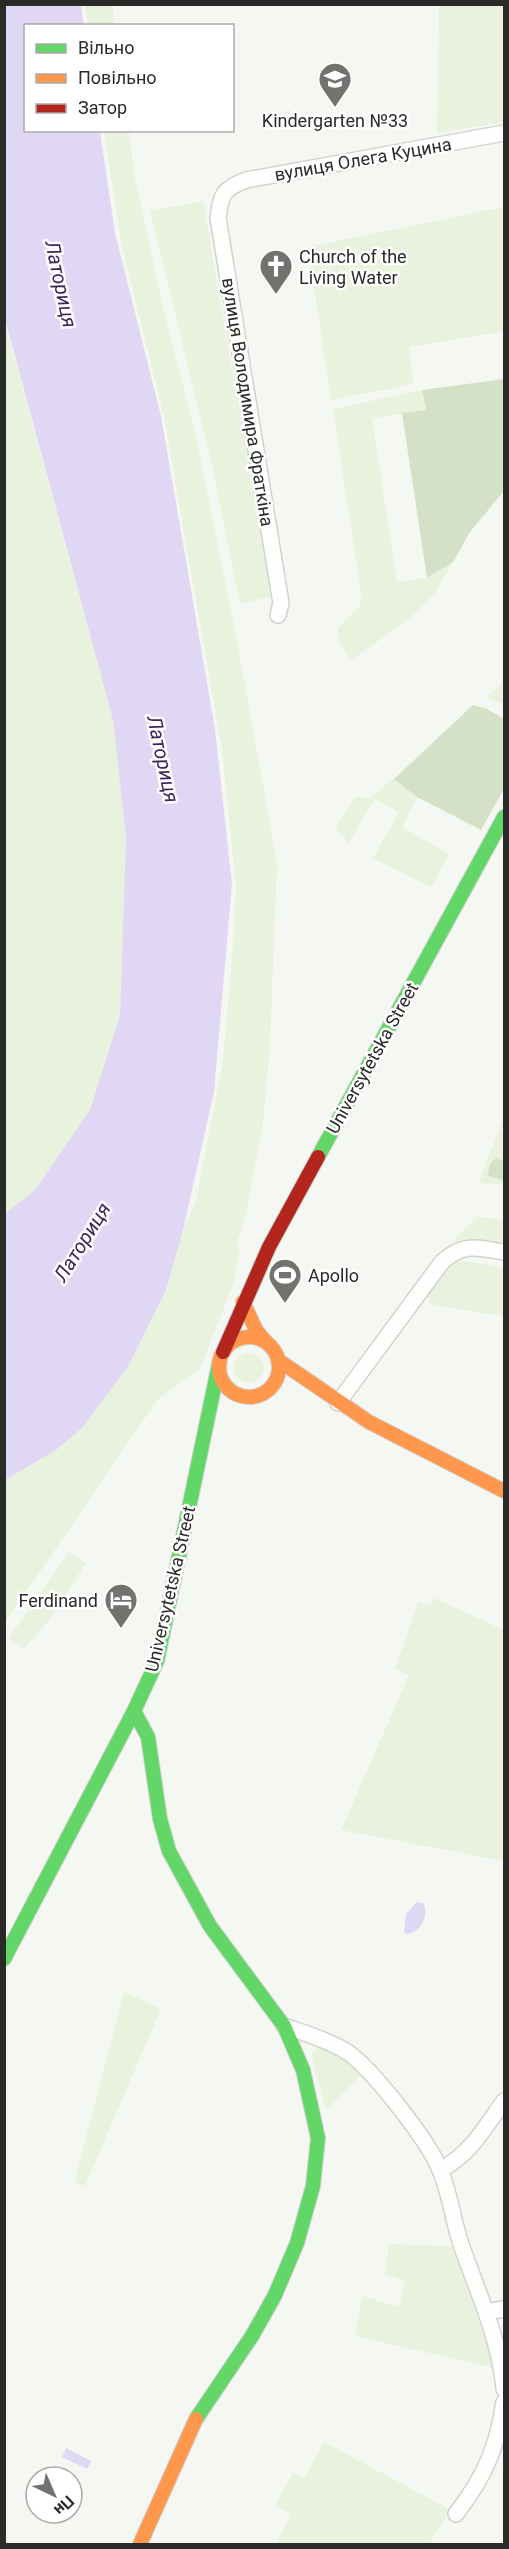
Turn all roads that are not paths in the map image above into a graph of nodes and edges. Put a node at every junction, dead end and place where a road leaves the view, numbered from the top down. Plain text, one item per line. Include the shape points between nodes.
1 (504, 133) edge
2 (226, 192) joint
3 (278, 615) dead end
4 (504, 817) edge
5 (504, 1251) edge
6 (243, 1302) junction
7 (266, 1342) junction
8 (221, 1358) junction
9 (278, 1360) junction
10 (256, 1395) junction
11 (338, 1404) junction
12 (206, 1434) junction
13 (504, 1491) edge
14 (134, 1711) junction
15 (4, 1959) edge
16 (284, 2026) junction
17 (504, 2101) edge
18 (440, 2170) junction
19 (504, 2309) edge
20 (486, 2312) junction
21 (504, 2390) edge
22 (504, 2402) edge
23 (456, 2514) dead end
24 (140, 2544) edge

1 - 2 street, вулиця Олега Куцина via 246,180
2 - 3 street, вулиця Володимира Фраткіна via 220,197 218,218 281,603
4 - 6 main road, Universytetska Street via 269,1247
5 - 11 street via 473,1247 451,1253
6 - 7 main road
6 - 8 main road, Universytetska Street
7 - 8 main road via 247,1337 229,1344
7 - 9 main road
8 - 10 main road via 220,1374 231,1390
8 - 12 main road, Universytetska Street
9 - 10 main road via 276,1380
9 - 11 main road
10 - 11 main road via 290,1389
10 - 12 main road via 229,1409
11 - 13 main road
12 - 14 main road, Universytetska Street via 158,1661
14 - 15 main road, Universytetska Street
14 - 16 main road via 148,1737 159,1819 169,1851 210,1926
16 - 18 street via 345,2050 362,2064 394,2100
16 - 24 main road via 303,2070 313,2108 318,2138 314,2186 297,2243 275,2295 252,2336 200,2410
17 - 18 street via 469,2149
18 - 20 street via 457,2235
19 - 20 street
20 - 21 street
22 - 23 street via 491,2460 478,2486

